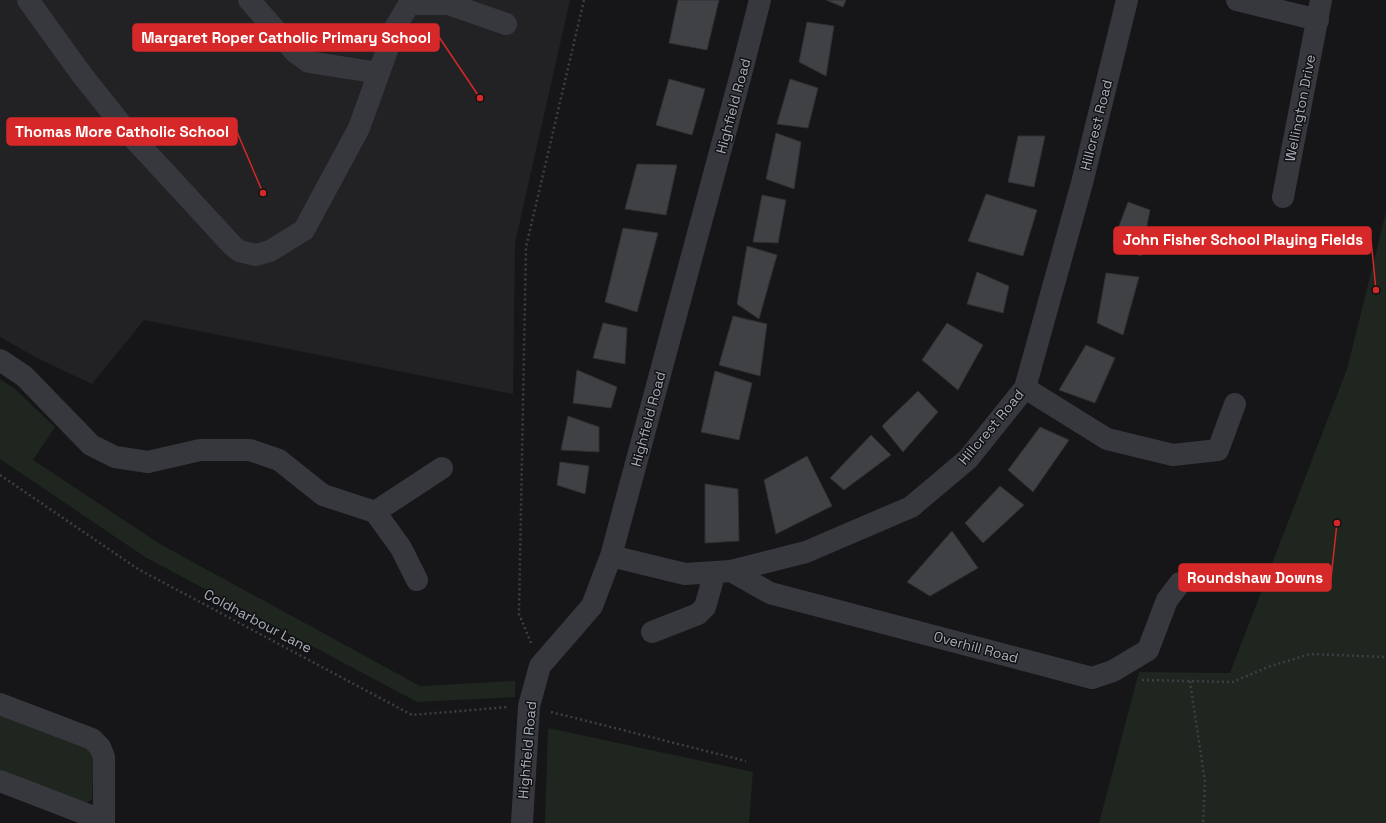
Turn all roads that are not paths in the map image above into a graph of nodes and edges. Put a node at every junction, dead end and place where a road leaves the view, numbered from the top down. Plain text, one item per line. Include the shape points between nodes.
1 (28, 0) edge
2 (249, 0) edge
3 (760, 0) edge
4 (1127, 0) edge
5 (1237, 0) edge
6 (1319, 10) edge
7 (506, 24) dead end
8 (379, 73) junction
9 (1283, 197) dead end
10 (0, 360) edge
11 (1025, 388) junction
12 (1235, 404) dead end
13 (442, 468) dead end
14 (375, 512) junction
15 (611, 556) junction
16 (723, 572) junction
17 (416, 580) dead end
18 (1180, 583) dead end
19 (652, 632) dead end
20 (0, 704) edge
21 (0, 781) edge
22 (104, 822) edge
23 (522, 823) edge

1 - 8 street via 125,130 232,245 247,254 256,255 270,251 304,230 359,128
2 - 8 street via 295,52 309,62
3 - 15 street, Highfield Road
4 - 11 street, Hillcrest Road via 1082,183
5 - 6 street, Wellington Drive
6 - 9 street, Wellington Drive
7 - 8 street via 449,4 409,4 395,28
10 - 14 street via 24,376 92,445 115,457 148,462 200,450 250,450 279,460 324,495
11 - 12 street via 1107,439 1173,455 1218,450
11 - 16 street, Hillcrest Road via 968,459 912,507 806,552
13 - 14 street
14 - 17 street via 402,548
15 - 16 street, Hillcrest Road via 685,574
15 - 23 street, Highfield Road via 592,606 540,666 529,706
16 - 18 street, Overhill Road via 770,593 1092,678 1113,671 1148,650 1166,600
16 - 19 street via 705,607 698,614
20 - 22 street via 92,738 100,747 104,757
21 - 22 street

